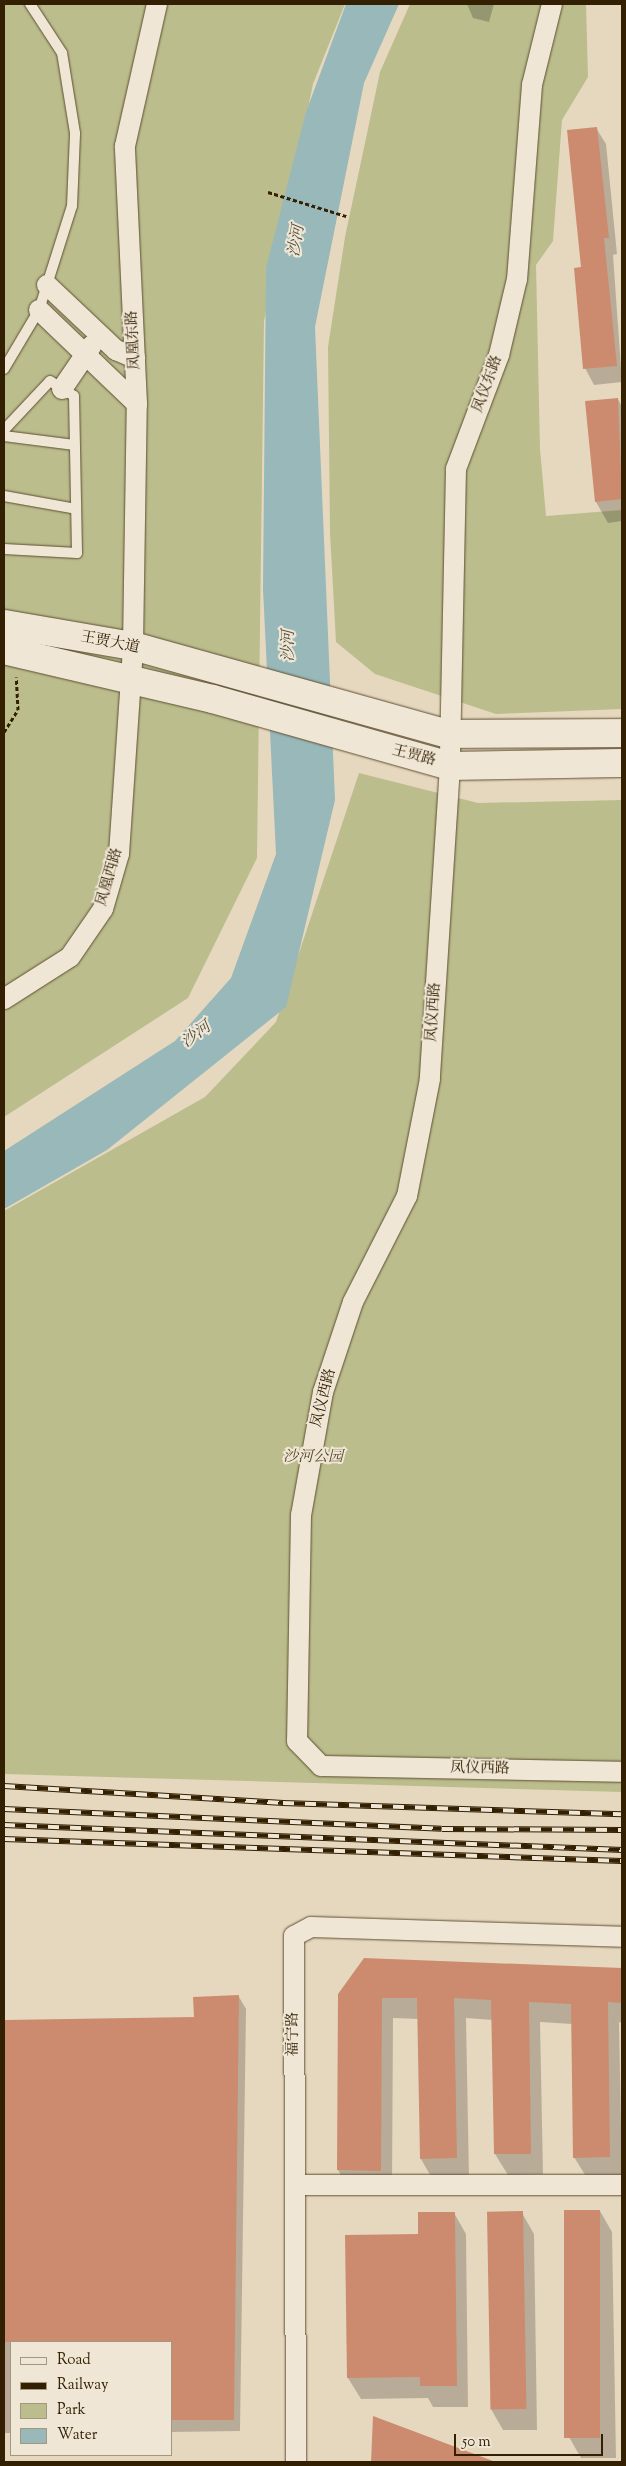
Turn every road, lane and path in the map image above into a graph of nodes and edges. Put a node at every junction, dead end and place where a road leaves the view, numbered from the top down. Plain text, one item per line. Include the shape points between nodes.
1 (30, 4) edge
2 (157, 4) edge
3 (552, 4) edge
4 (268, 192) dead end
5 (346, 216) dead end
6 (46, 285) junction
7 (39, 310) junction
8 (99, 335) junction
9 (86, 355) junction
10 (135, 358) junction
11 (4, 369) edge
12 (62, 389) junction
13 (137, 404) junction
14 (4, 430) edge
15 (4, 436) edge
16 (74, 445) junction
17 (4, 496) edge
18 (76, 509) junction
19 (4, 549) edge
20 (4, 624) edge
21 (133, 646) junction
22 (9, 651) edge
23 (215, 667) joint
24 (129, 679) junction
25 (213, 699) joint
26 (4, 732) edge
27 (622, 733) edge
28 (449, 734) junction
29 (622, 763) edge
30 (450, 766) junction
31 (4, 999) edge
32 (622, 1772) edge
33 (622, 1937) edge
34 (295, 2185) junction
35 (622, 2185) edge
36 (296, 2462) edge

1 - 6 lane via 62,53 75,133 72,206
2 - 10 street, 凤凰东路 via 125,146
3 - 28 street, 凤仪东路 via 532,85 517,279 499,355 456,469
4 - 5 path
6 - 7 lane
6 - 8 street
7 - 9 street
7 - 11 lane
8 - 9 street
8 - 10 street via 116,350
9 - 12 street
9 - 13 street
10 - 13 street, 凤凰东路
12 - 14 lane via 50,381
12 - 16 lane via 74,396
13 - 21 street, 凤凰东路
15 - 16 lane
16 - 18 lane
17 - 18 lane
18 - 19 lane via 77,553
20 - 21 main road, 王贾大道
21 - 23 main road, 王贾大道
21 - 24 street, 凤凰东路
22 - 24 main road, 王贾大道
22 - 26 path via 18,710
23 - 28 main road, 王贾路
24 - 25 main road, 王贾大道
24 - 31 street, 凤凰西路 via 119,854 103,909 70,958
25 - 30 main road, 王贾路
27 - 28 main road, 王贾路
28 - 30 street, 凤仪东路
29 - 30 main road, 王贾路
30 - 32 street, 凤仪西路 via 428,1089 407,1196 353,1302 323,1392 301,1515 297,1741 321,1766
33 - 34 street, 福宁路 via 311,1927 294,1936
34 - 35 street
34 - 36 street, 福宁路

